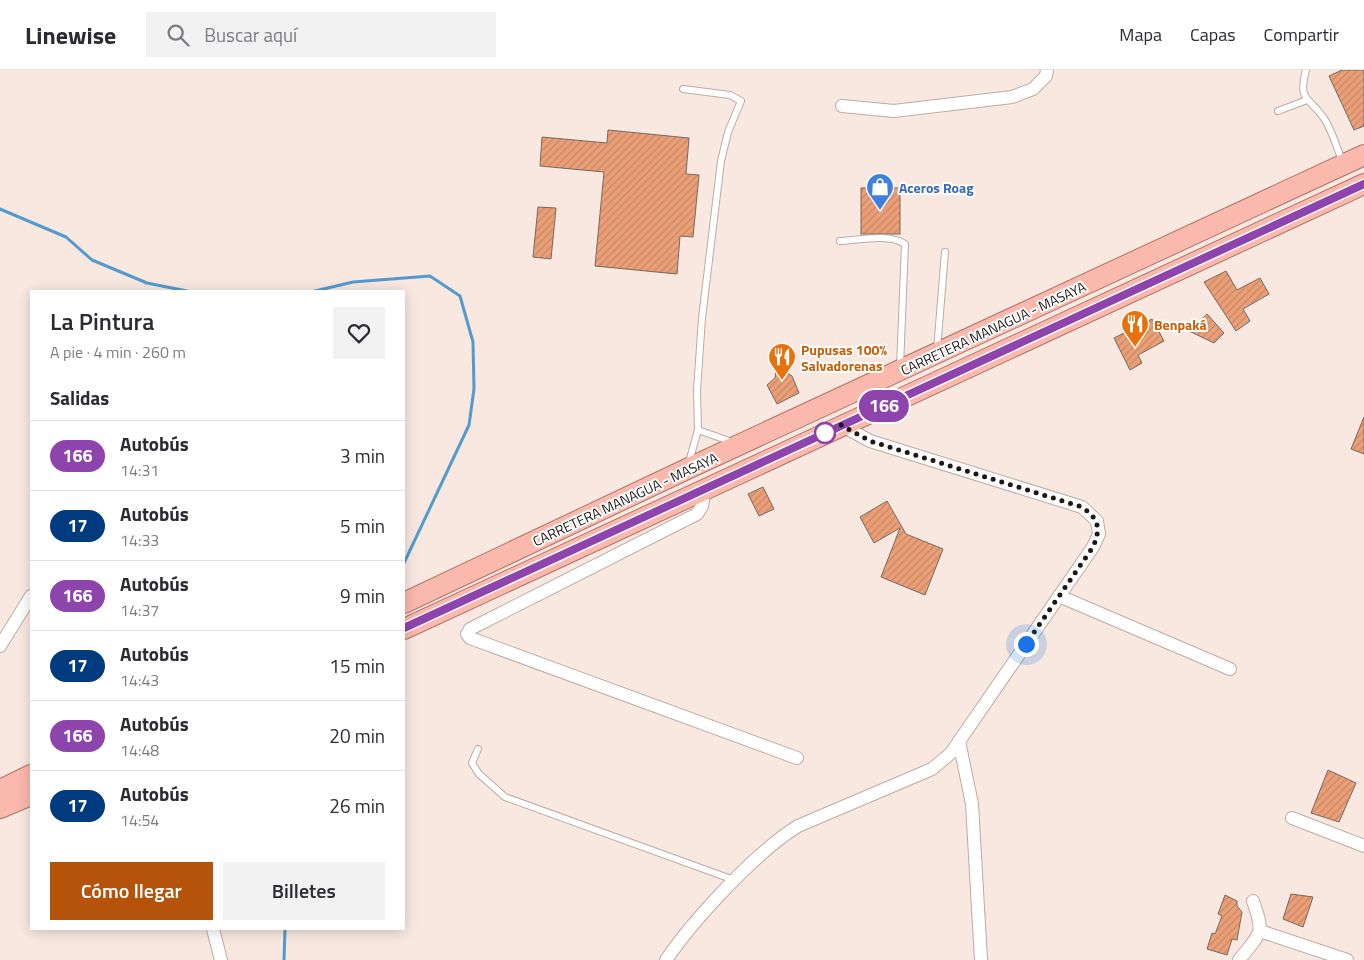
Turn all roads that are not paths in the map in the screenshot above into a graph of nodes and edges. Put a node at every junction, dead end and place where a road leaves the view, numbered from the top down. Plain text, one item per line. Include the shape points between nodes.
1 (1047, 70) edge
2 (1306, 70) edge
3 (684, 89) dead end
4 (1306, 100) junction
5 (842, 106) dead end
6 (1278, 111) dead end
7 (1364, 155) edge
8 (1343, 165) junction
9 (1364, 184) edge
10 (840, 241) dead end
11 (945, 252) dead end
12 (1148, 256) junction
13 (1113, 273) junction
14 (1158, 279) junction
15 (1124, 295) junction
16 (937, 354) junction
17 (900, 371) junction
18 (841, 425) junction
19 (698, 430) junction
20 (741, 445) junction
21 (687, 469) junction
22 (705, 488) junction
23 (635, 521) junction
24 (1059, 596) junction
25 (30, 598) edge
26 (405, 603) edge
27 (405, 628) edge
28 (0, 646) edge
29 (1230, 669) dead end
30 (959, 740) junction
31 (478, 749) dead end
32 (797, 758) dead end
33 (30, 775) edge
34 (0, 790) edge
35 (30, 795) edge
36 (0, 808) edge
37 (1292, 818) dead end
38 (1364, 846) edge
39 (734, 880) junction
40 (1253, 900) dead end
41 (213, 930) edge
42 (1260, 931) junction
43 (221, 960) edge
44 (666, 960) edge
45 (981, 960) edge
46 (1239, 960) edge
47 (1347, 960) edge

1 - 5 street via 1046,76 1033,89 1012,96 894,111
2 - 4 lane via 1303,91
3 - 19 lane via 730,96 741,101 728,132 721,161 702,318
4 - 6 lane
4 - 8 lane via 1323,117
7 - 8 highway, CARRETERA MANAGUA - MASAYA
8 - 12 highway, CARRETERA MANAGUA - MASAYA
9 - 14 highway, CARRETERA MANAGUA - MASAYA
10 - 17 lane via 890,239 905,244
11 - 16 lane
12 - 13 highway, CARRETERA MANAGUA - MASAYA
12 - 14 highway via 1141,261 1139,269 1150,280
13 - 15 highway via 1127,276 1129,290
13 - 16 highway, CARRETERA MANAGUA - MASAYA
14 - 15 highway, CARRETERA MANAGUA - MASAYA
15 - 18 highway, CARRETERA MANAGUA - MASAYA
16 - 17 highway, CARRETERA MANAGUA - MASAYA
17 - 20 highway, CARRETERA MANAGUA - MASAYA
18 - 20 highway via 814,422 775,442
18 - 22 highway, CARRETERA MANAGUA - MASAYA
18 - 24 street via 870,441 1082,507 1093,515 1099,534
19 - 20 lane
19 - 21 lane
20 - 21 highway, CARRETERA MANAGUA - MASAYA
21 - 23 highway via 689,479 684,489
21 - 26 highway, CARRETERA MANAGUA - MASAYA
22 - 23 highway, CARRETERA MANAGUA - MASAYA
22 - 32 street via 697,514 470,629 467,634
23 - 27 highway, CARRETERA MANAGUA - MASAYA
24 - 29 street
24 - 30 street
25 - 28 street
30 - 39 street via 951,753 932,769 783,835
30 - 45 street via 972,804
31 - 39 lane via 472,763 479,774 505,797
33 - 34 highway
35 - 36 highway
37 - 38 street
39 - 44 street
40 - 42 street via 1261,924
41 - 43 street
42 - 46 street
42 - 47 street

